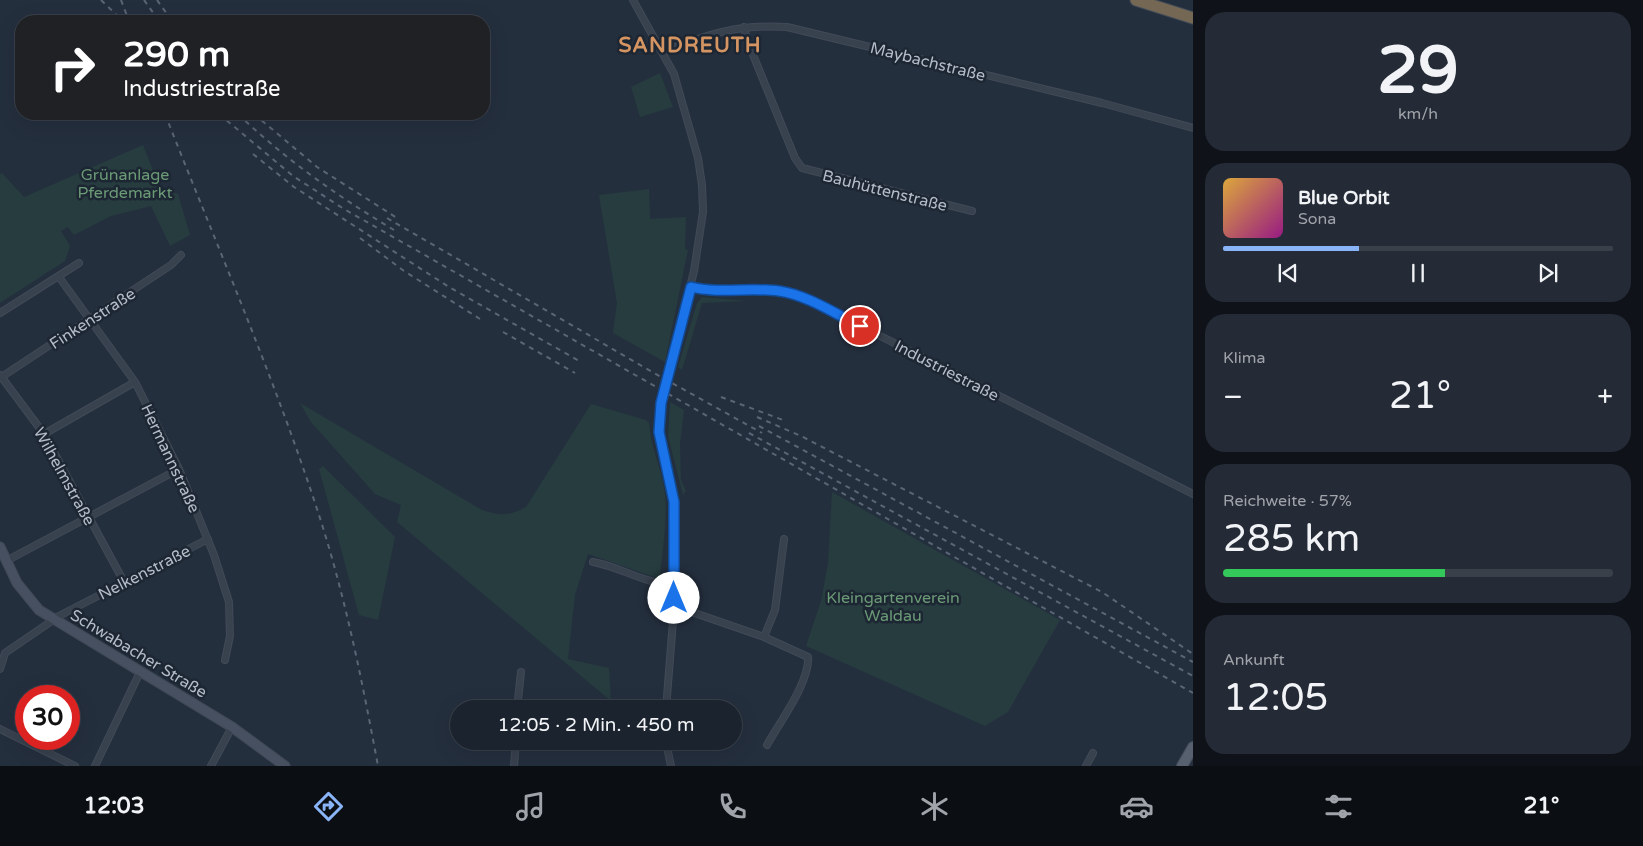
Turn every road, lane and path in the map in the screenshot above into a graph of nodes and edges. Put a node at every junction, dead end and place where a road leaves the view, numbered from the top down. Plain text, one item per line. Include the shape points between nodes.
1 (633, 0) edge
2 (1136, 0) edge
3 (1154, 0) edge
4 (1193, 10) edge
5 (1193, 18) edge
6 (744, 27) junction
7 (663, 52) junction
8 (1193, 128) edge
9 (972, 211) dead end
10 (181, 255) dead end
11 (80, 263) dead end
12 (59, 277) junction
13 (691, 287) junction
14 (0, 313) edge
15 (89, 320) junction
16 (0, 377) edge
17 (135, 382) junction
18 (44, 434) junction
19 (179, 470) junction
20 (1193, 494) edge
21 (89, 518) junction
22 (208, 539) junction
23 (784, 539) dead end
24 (0, 547) edge
25 (3, 560) edge
26 (593, 562) dead end
27 (124, 582) junction
28 (674, 585) junction
29 (674, 608) junction
30 (54, 620) junction
31 (764, 637) junction
32 (2, 652) edge
33 (225, 660) dead end
34 (0, 669) edge
35 (141, 670) junction
36 (521, 672) dead end
37 (518, 700) edge
38 (667, 700) edge
39 (232, 727) junction
40 (0, 729) edge
41 (767, 745) dead end
42 (1193, 747) edge
43 (515, 750) edge
44 (668, 750) edge
45 (1093, 754) dead end
46 (75, 766) edge
47 (95, 766) edge
48 (211, 766) edge
49 (285, 766) edge
50 (514, 766) edge
51 (671, 766) edge
52 (1086, 766) edge
53 (1182, 766) edge

1 - 7 street
2 - 5 highway
3 - 4 highway
6 - 7 street, Maybachstraße via 701,37
6 - 8 street, Maybachstraße via 787,27 812,32
6 - 9 street, Bauhüttenstraße via 800,166 812,172
7 - 13 street via 674,74 702,185 702,212
10 - 15 street, Finkenstraße via 172,265
11 - 12 street
12 - 14 street
12 - 15 street, Hermannstraße
13 - 20 street, Industriestraße via 778,291 804,299
13 - 28 street via 661,403 659,432 674,502
15 - 16 street, Finkenstraße
15 - 17 street, Hermannstraße
16 - 18 street, Wilhelmstraße
17 - 18 street
17 - 19 street, Hermannstraße
18 - 21 street, Wilhelmstraße
19 - 21 street
19 - 22 street, Hermannstraße
21 - 25 street
21 - 27 street, Wilhelmstraße
22 - 27 street, Nelkenstraße
22 - 33 street, Hermannstraße via 228,602 230,636
23 - 31 street via 775,610
24 - 25 main road, Schwabacher Straße
25 - 30 main road, Schwabacher Straße via 29,599
26 - 28 street via 659,585
27 - 30 street, Nelkenstraße
28 - 29 street
29 - 31 street
29 - 38 street
30 - 32 street, Nelkenstraße
30 - 35 main road, Schwabacher Straße
31 - 41 street via 803,652 809,663 795,697
32 - 34 street
35 - 39 main road, Schwabacher Straße
35 - 47 street
36 - 37 street
39 - 48 street
39 - 49 main road, Schwabacher Straße
40 - 46 street
42 - 53 main road
43 - 50 street
44 - 51 street
45 - 52 street

